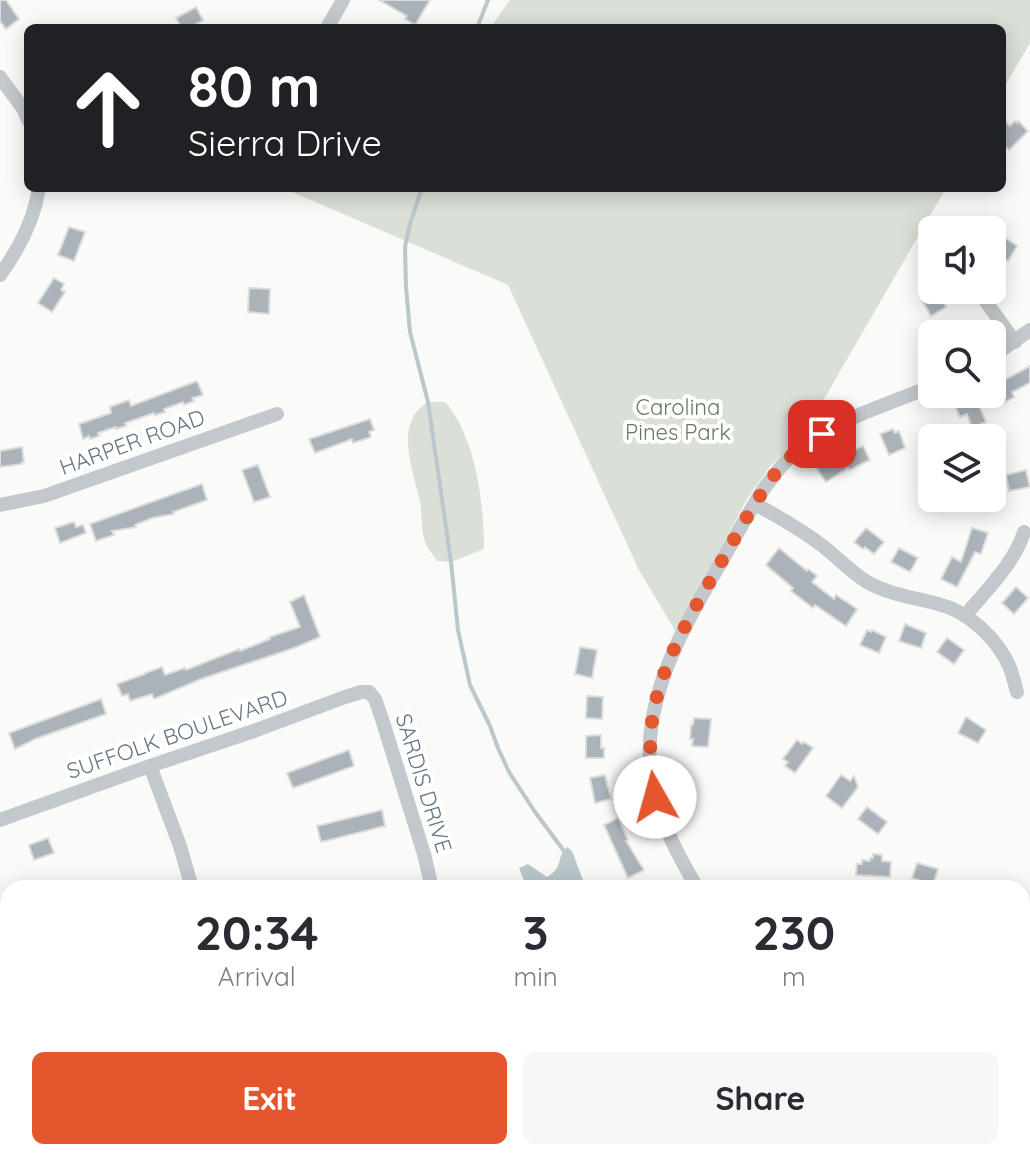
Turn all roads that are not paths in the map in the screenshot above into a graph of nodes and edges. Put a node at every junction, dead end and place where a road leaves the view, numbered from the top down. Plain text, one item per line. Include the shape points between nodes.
1 (343, 0) edge
2 (329, 24) edge
3 (0, 77) edge
4 (24, 110) edge
5 (38, 192) edge
6 (0, 275) edge
7 (988, 304) edge
8 (1030, 330) edge
9 (1015, 342) junction
10 (1006, 348) edge
11 (918, 392) edge
12 (277, 414) dead end
13 (755, 504) junction
14 (0, 505) edge
15 (1024, 532) dead end
16 (965, 616) junction
17 (369, 692) joint
18 (1017, 692) dead end
19 (150, 766) junction
20 (0, 820) edge
21 (190, 880) edge
22 (430, 880) edge
23 (692, 880) edge

1 - 2 street
3 - 4 street
5 - 6 street via 28,227
7 - 9 street
8 - 9 street
9 - 10 street
11 - 13 street via 807,443
12 - 14 street, HARPER ROAD via 44,496
13 - 16 street via 880,588
13 - 23 street via 686,623 654,709 650,775 661,817
15 - 16 street via 1011,559
16 - 18 street via 998,647
17 - 19 street, SUFFOLK BOULEVARD
17 - 22 street, SARDIS DRIVE via 382,719
19 - 20 street, SUFFOLK BOULEVARD
19 - 21 street

